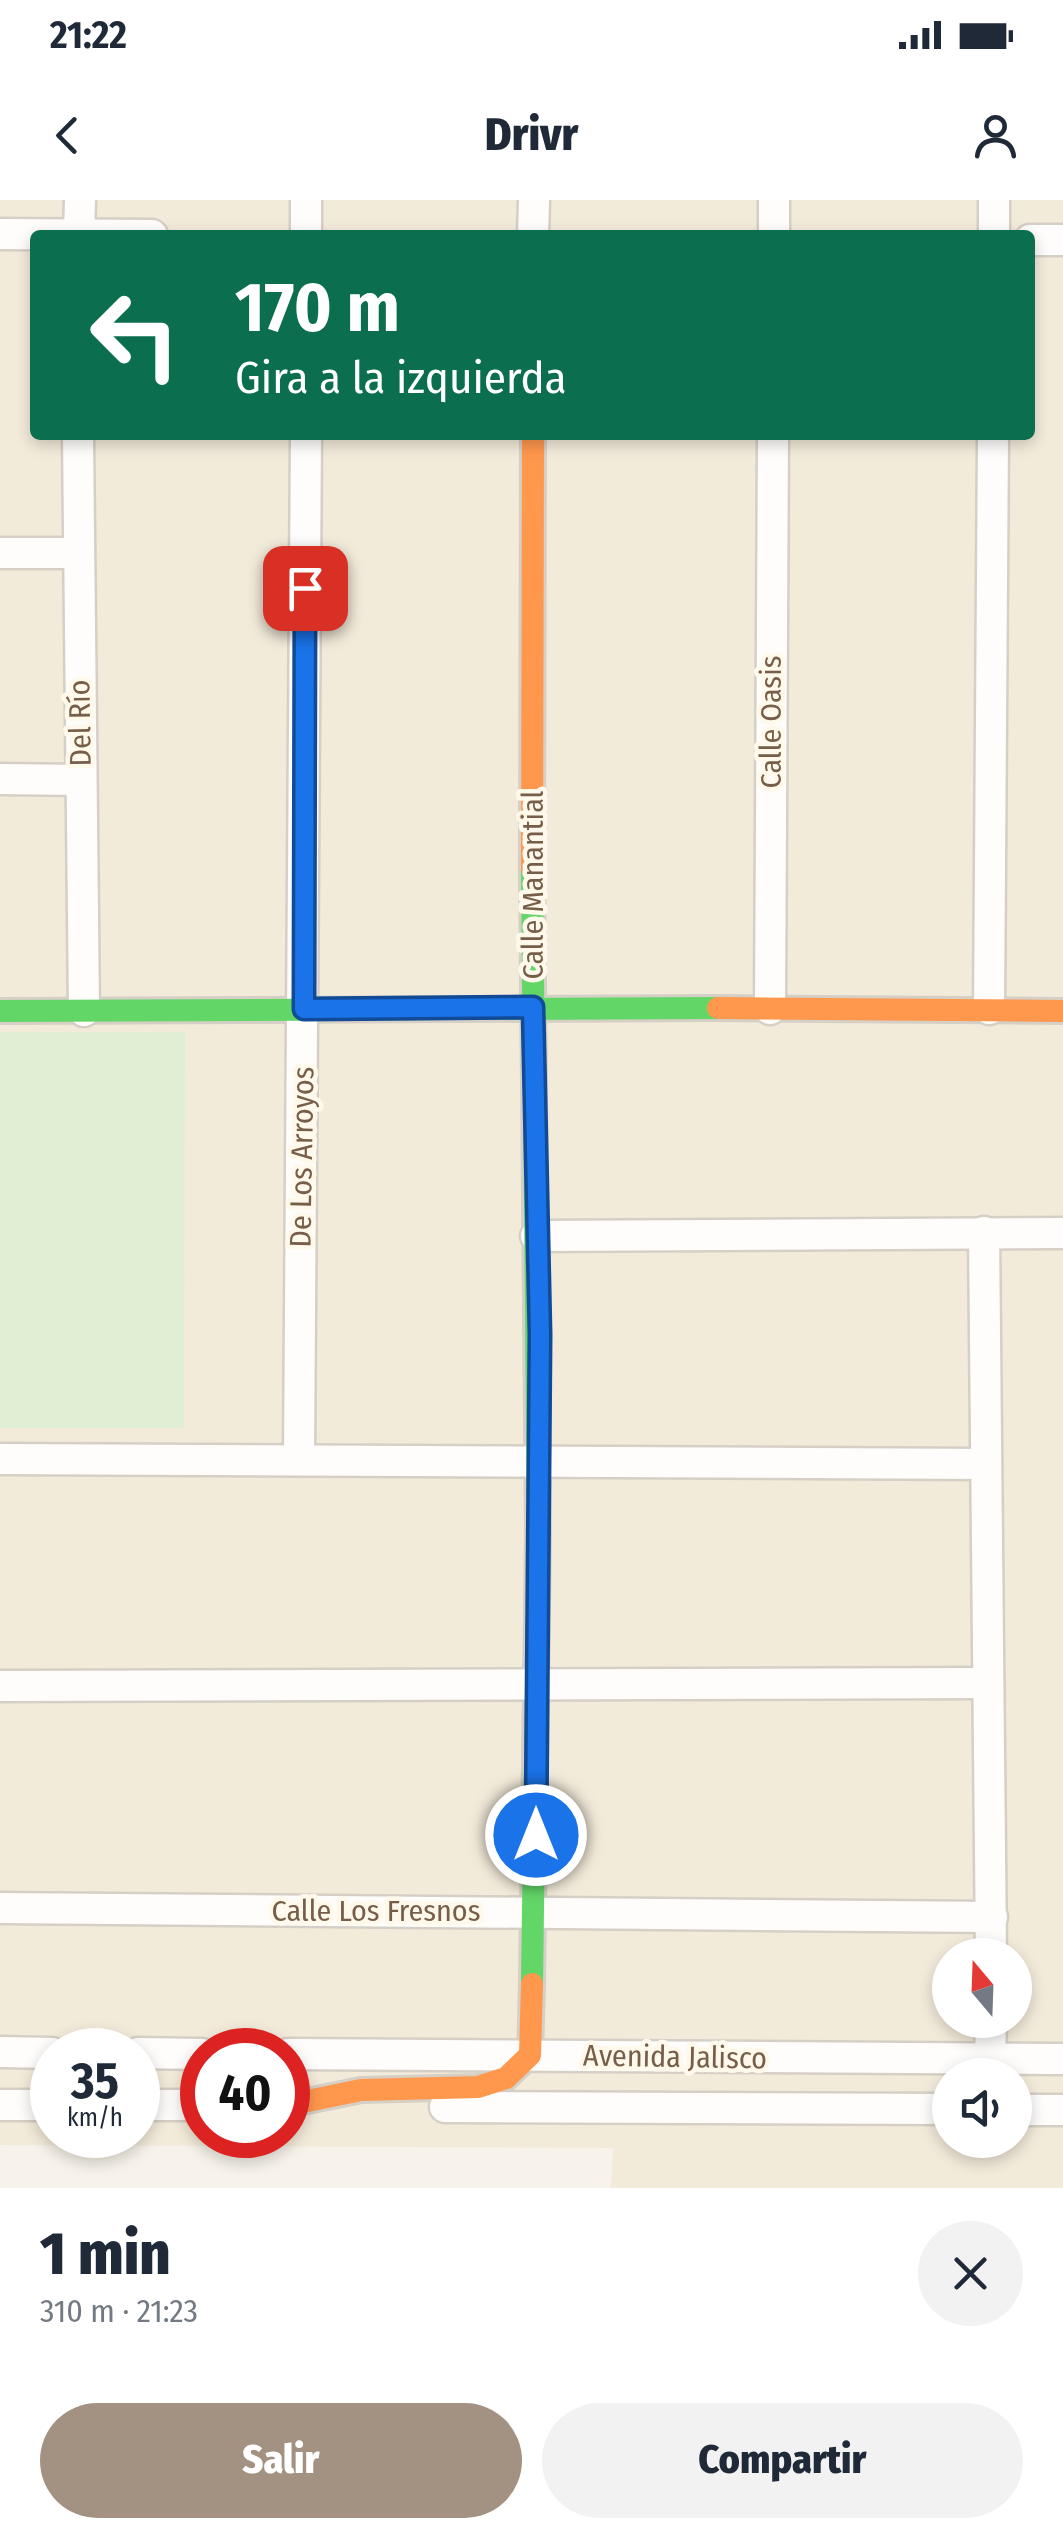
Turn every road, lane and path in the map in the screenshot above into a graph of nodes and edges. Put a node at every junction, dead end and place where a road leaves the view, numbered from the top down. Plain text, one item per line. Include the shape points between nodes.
1 (80, 200) edge
2 (306, 200) edge
3 (534, 200) edge
4 (774, 200) edge
5 (994, 200) edge
6 (79, 230) edge
7 (306, 230) edge
8 (533, 230) edge
9 (774, 230) edge
10 (994, 230) edge
11 (0, 234) edge
12 (30, 234) edge
13 (1035, 240) edge
14 (1063, 240) edge
15 (78, 440) edge
16 (306, 440) edge
17 (533, 440) edge
18 (773, 440) edge
19 (993, 440) edge
20 (0, 553) edge
21 (77, 553) junction
22 (0, 779) edge
23 (80, 780) junction
24 (533, 1007) junction
25 (304, 1009) junction
26 (770, 1009) junction
27 (989, 1009) junction
28 (0, 1011) edge
29 (84, 1011) junction
30 (1063, 1011) edge
31 (984, 1232) junction
32 (1063, 1233) edge
33 (536, 1236) junction
34 (298, 1458) junction
35 (538, 1458) junction
36 (0, 1459) edge
37 (986, 1464) junction
38 (536, 1682) junction
39 (987, 1684) junction
40 (0, 1686) edge
41 (0, 1908) edge
42 (536, 1912) junction
43 (992, 1917) junction
44 (991, 1938) edge
45 (0, 2052) edge
46 (30, 2053) edge
47 (310, 2054) edge
48 (530, 2054) junction
49 (1063, 2059) edge
50 (932, 2060) edge
51 (1032, 2060) edge
52 (310, 2100) edge
53 (0, 2105) edge
54 (30, 2105) edge
55 (310, 2105) edge
56 (932, 2110) edge
57 (1032, 2110) edge
58 (1063, 2110) edge

1 - 6 street
2 - 7 street
3 - 8 street
4 - 9 street
5 - 10 street
11 - 12 street
13 - 14 street
15 - 21 street, Del Río
16 - 25 street, De Los Arroyos
17 - 24 street, Calle Manantial
18 - 26 street, Calle Oasis
19 - 27 street
20 - 21 street
21 - 23 street, Del Río
22 - 23 street
23 - 29 street, Del Río
24 - 25 street
24 - 26 street
24 - 33 street, Calle Manantial
25 - 29 street
25 - 34 street, De Los Arroyos
26 - 27 street
27 - 30 street
28 - 29 street
31 - 32 street
31 - 33 street
31 - 37 street
33 - 35 street, Calle Manantial
34 - 35 street
34 - 36 street
35 - 37 street
35 - 38 street, Calle Manantial
37 - 39 street
38 - 39 street
38 - 40 street
38 - 42 street, Calle Manantial
39 - 43 street
41 - 42 street, Calle Los Fresnos
42 - 43 street, Calle Los Fresnos
42 - 48 street, Calle Manantial
43 - 44 street
45 - 46 street
47 - 48 street, Avenida Jalisco
48 - 50 street, Avenida Jalisco
48 - 52 street via 506,2078 478,2087 360,2090
49 - 51 street, Avenida Jalisco
53 - 54 street
55 - 56 street, Avenida Jalisco
57 - 58 street

